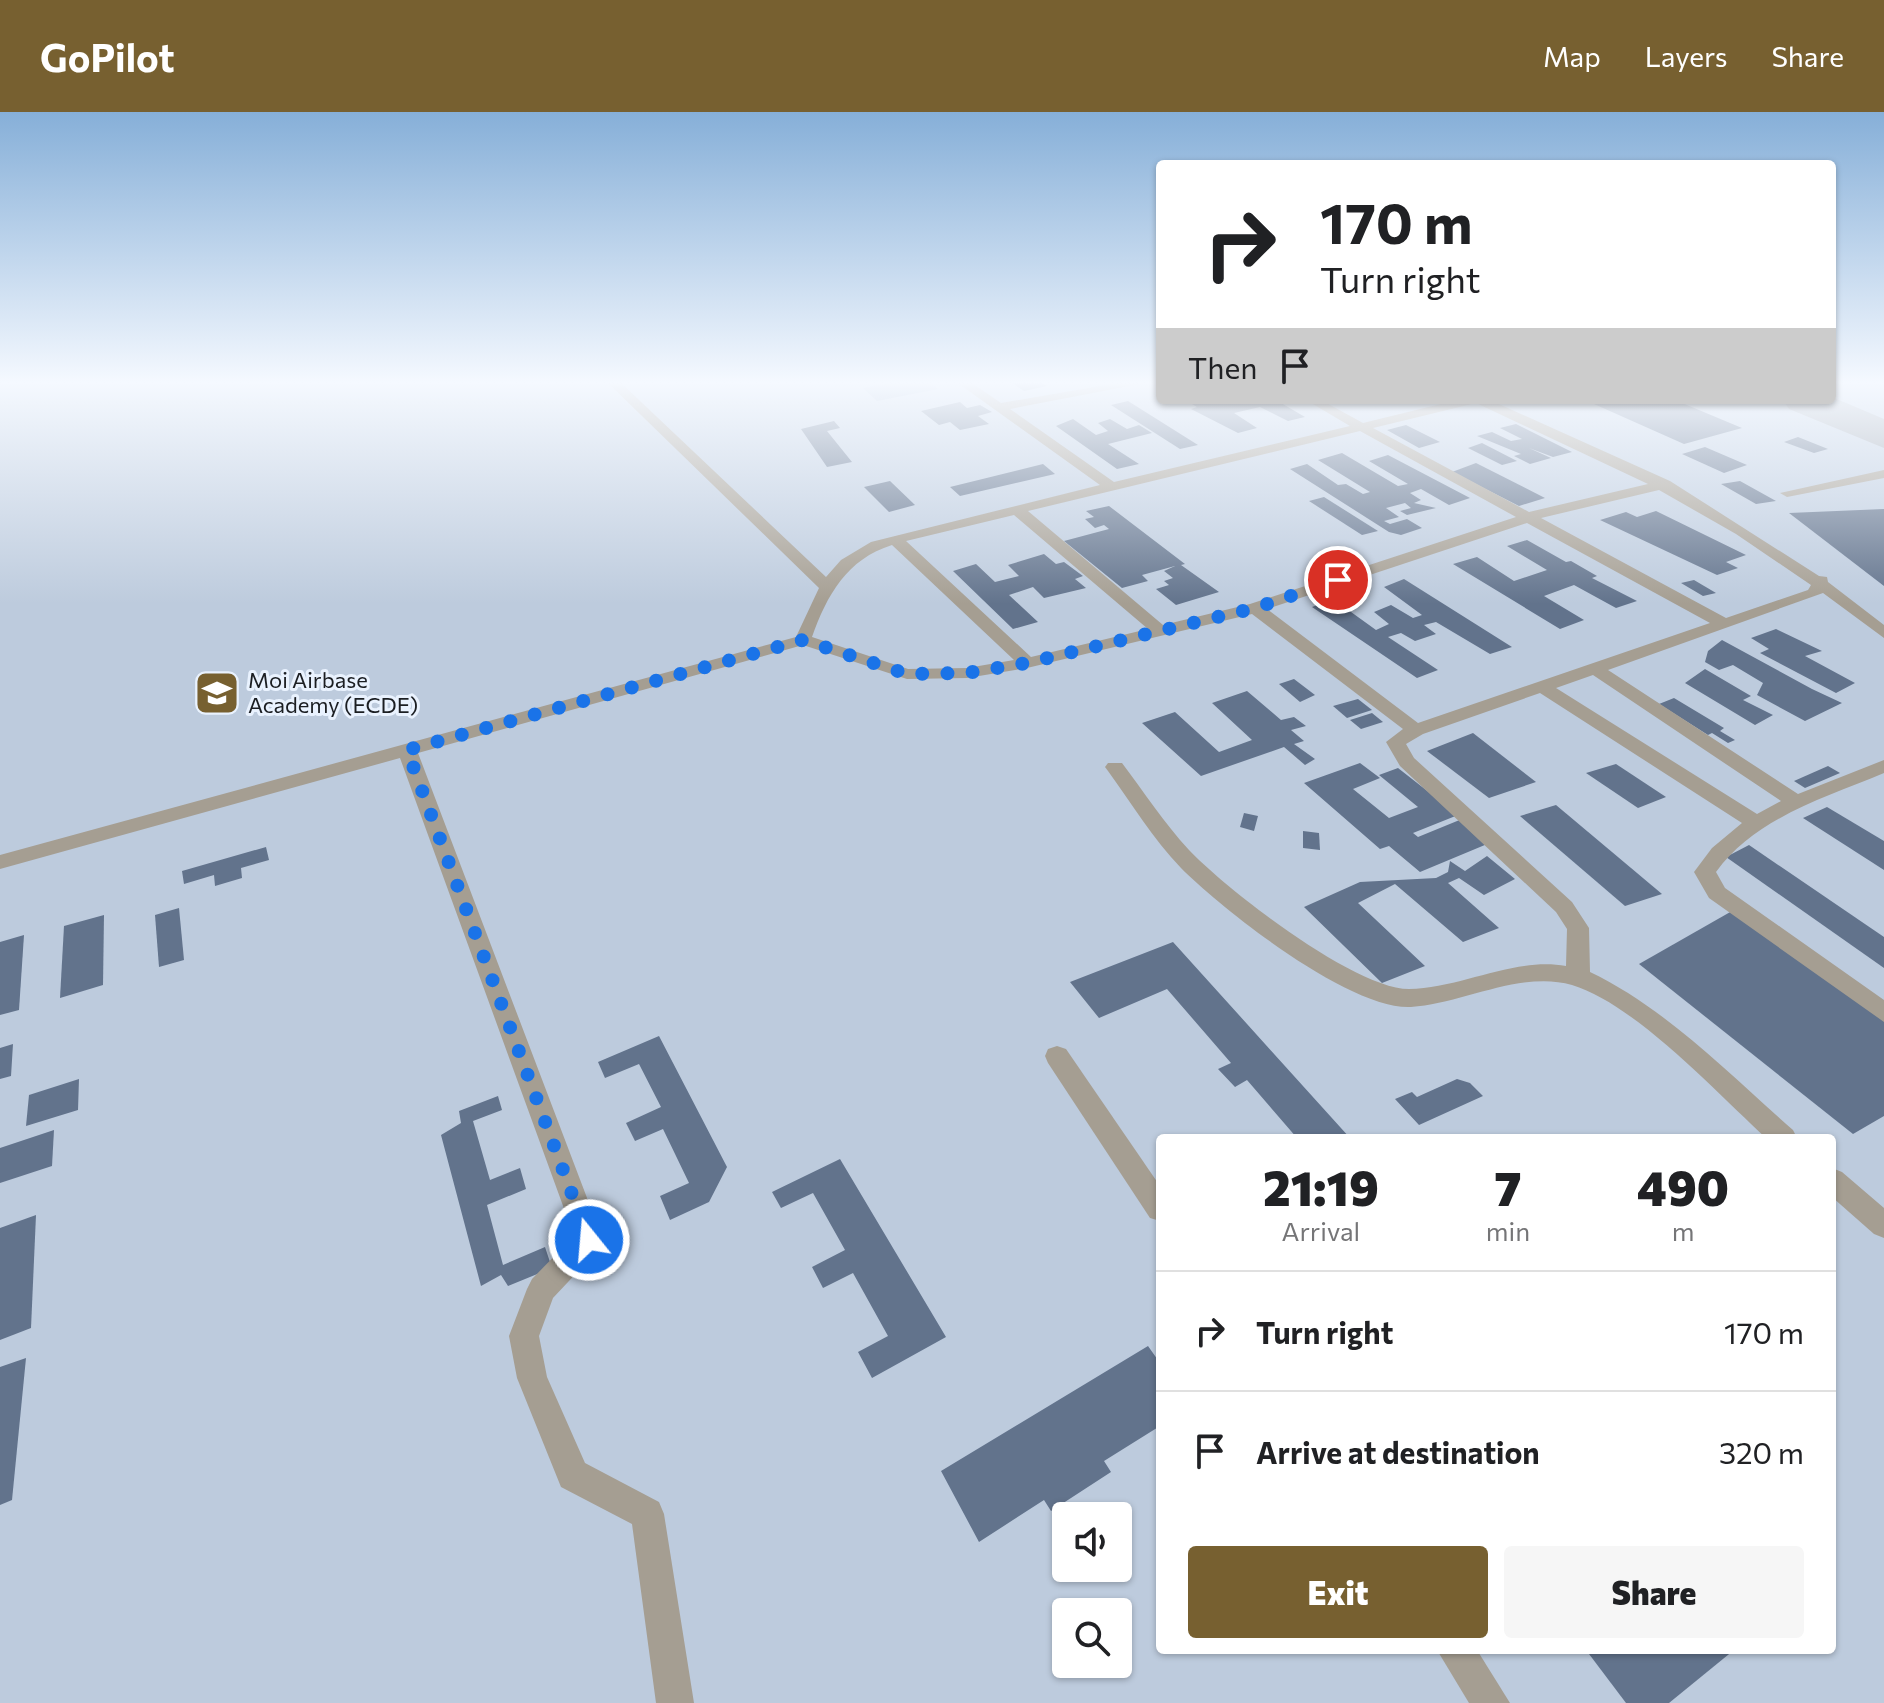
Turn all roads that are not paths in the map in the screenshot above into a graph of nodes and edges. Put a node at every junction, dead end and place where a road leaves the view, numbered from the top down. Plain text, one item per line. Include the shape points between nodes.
1 (690, 455) edge
2 (1068, 455) edge
3 (1235, 455) edge
4 (1415, 455) edge
5 (1607, 455) edge
6 (1884, 474) edge
7 (1665, 484) junction
8 (1110, 486) junction
9 (1787, 493) dead end
10 (1016, 509) junction
11 (1532, 516) junction
12 (895, 539) junction
13 (1821, 580) junction
14 (826, 586) junction
15 (1255, 608) junction
16 (1724, 624) junction
17 (1158, 629) junction
18 (1884, 633) edge
19 (803, 640) junction
20 (1027, 663) junction
21 (1594, 668) junction
22 (1541, 686) junction
23 (1416, 730) junction
24 (407, 750) junction
25 (1884, 766) edge
26 (1115, 767) dead end
27 (1798, 803) junction
28 (1757, 823) junction
29 (0, 862) edge
30 (1578, 977) junction
31 (1884, 1013) edge
32 (1057, 1056) dead end
33 (1779, 1134) edge
34 (1836, 1183) edge
35 (1156, 1203) edge
36 (1884, 1225) edge
37 (1458, 1654) edge
38 (675, 1703) edge
39 (1491, 1703) edge

1 - 14 street
2 - 8 street
3 - 8 street
4 - 11 street
5 - 7 street
6 - 9 street
7 - 11 street
7 - 13 street
8 - 10 street
10 - 12 street
10 - 17 street
11 - 15 street
11 - 16 street
12 - 14 street via 874,544 836,570
12 - 20 street
13 - 16 street via 1815,593
13 - 18 street
14 - 19 street
15 - 17 street
15 - 23 street
16 - 21 street
17 - 20 street
19 - 20 street via 907,674 967,673
19 - 24 street
21 - 22 street
21 - 27 street
22 - 23 street
22 - 28 street
23 - 30 street via 1395,742 1398,752 1564,907 1578,928
24 - 29 street
24 - 38 street via 589,1240 542,1289 524,1336 532,1378 573,1475 647,1514
25 - 27 street
26 - 30 street via 1188,862 1242,907 1376,993 1407,998 1539,975
27 - 28 street
28 - 31 street via 1716,852 1705,872 1717,893
30 - 33 street via 1614,996
32 - 35 street
34 - 36 street
37 - 39 street

